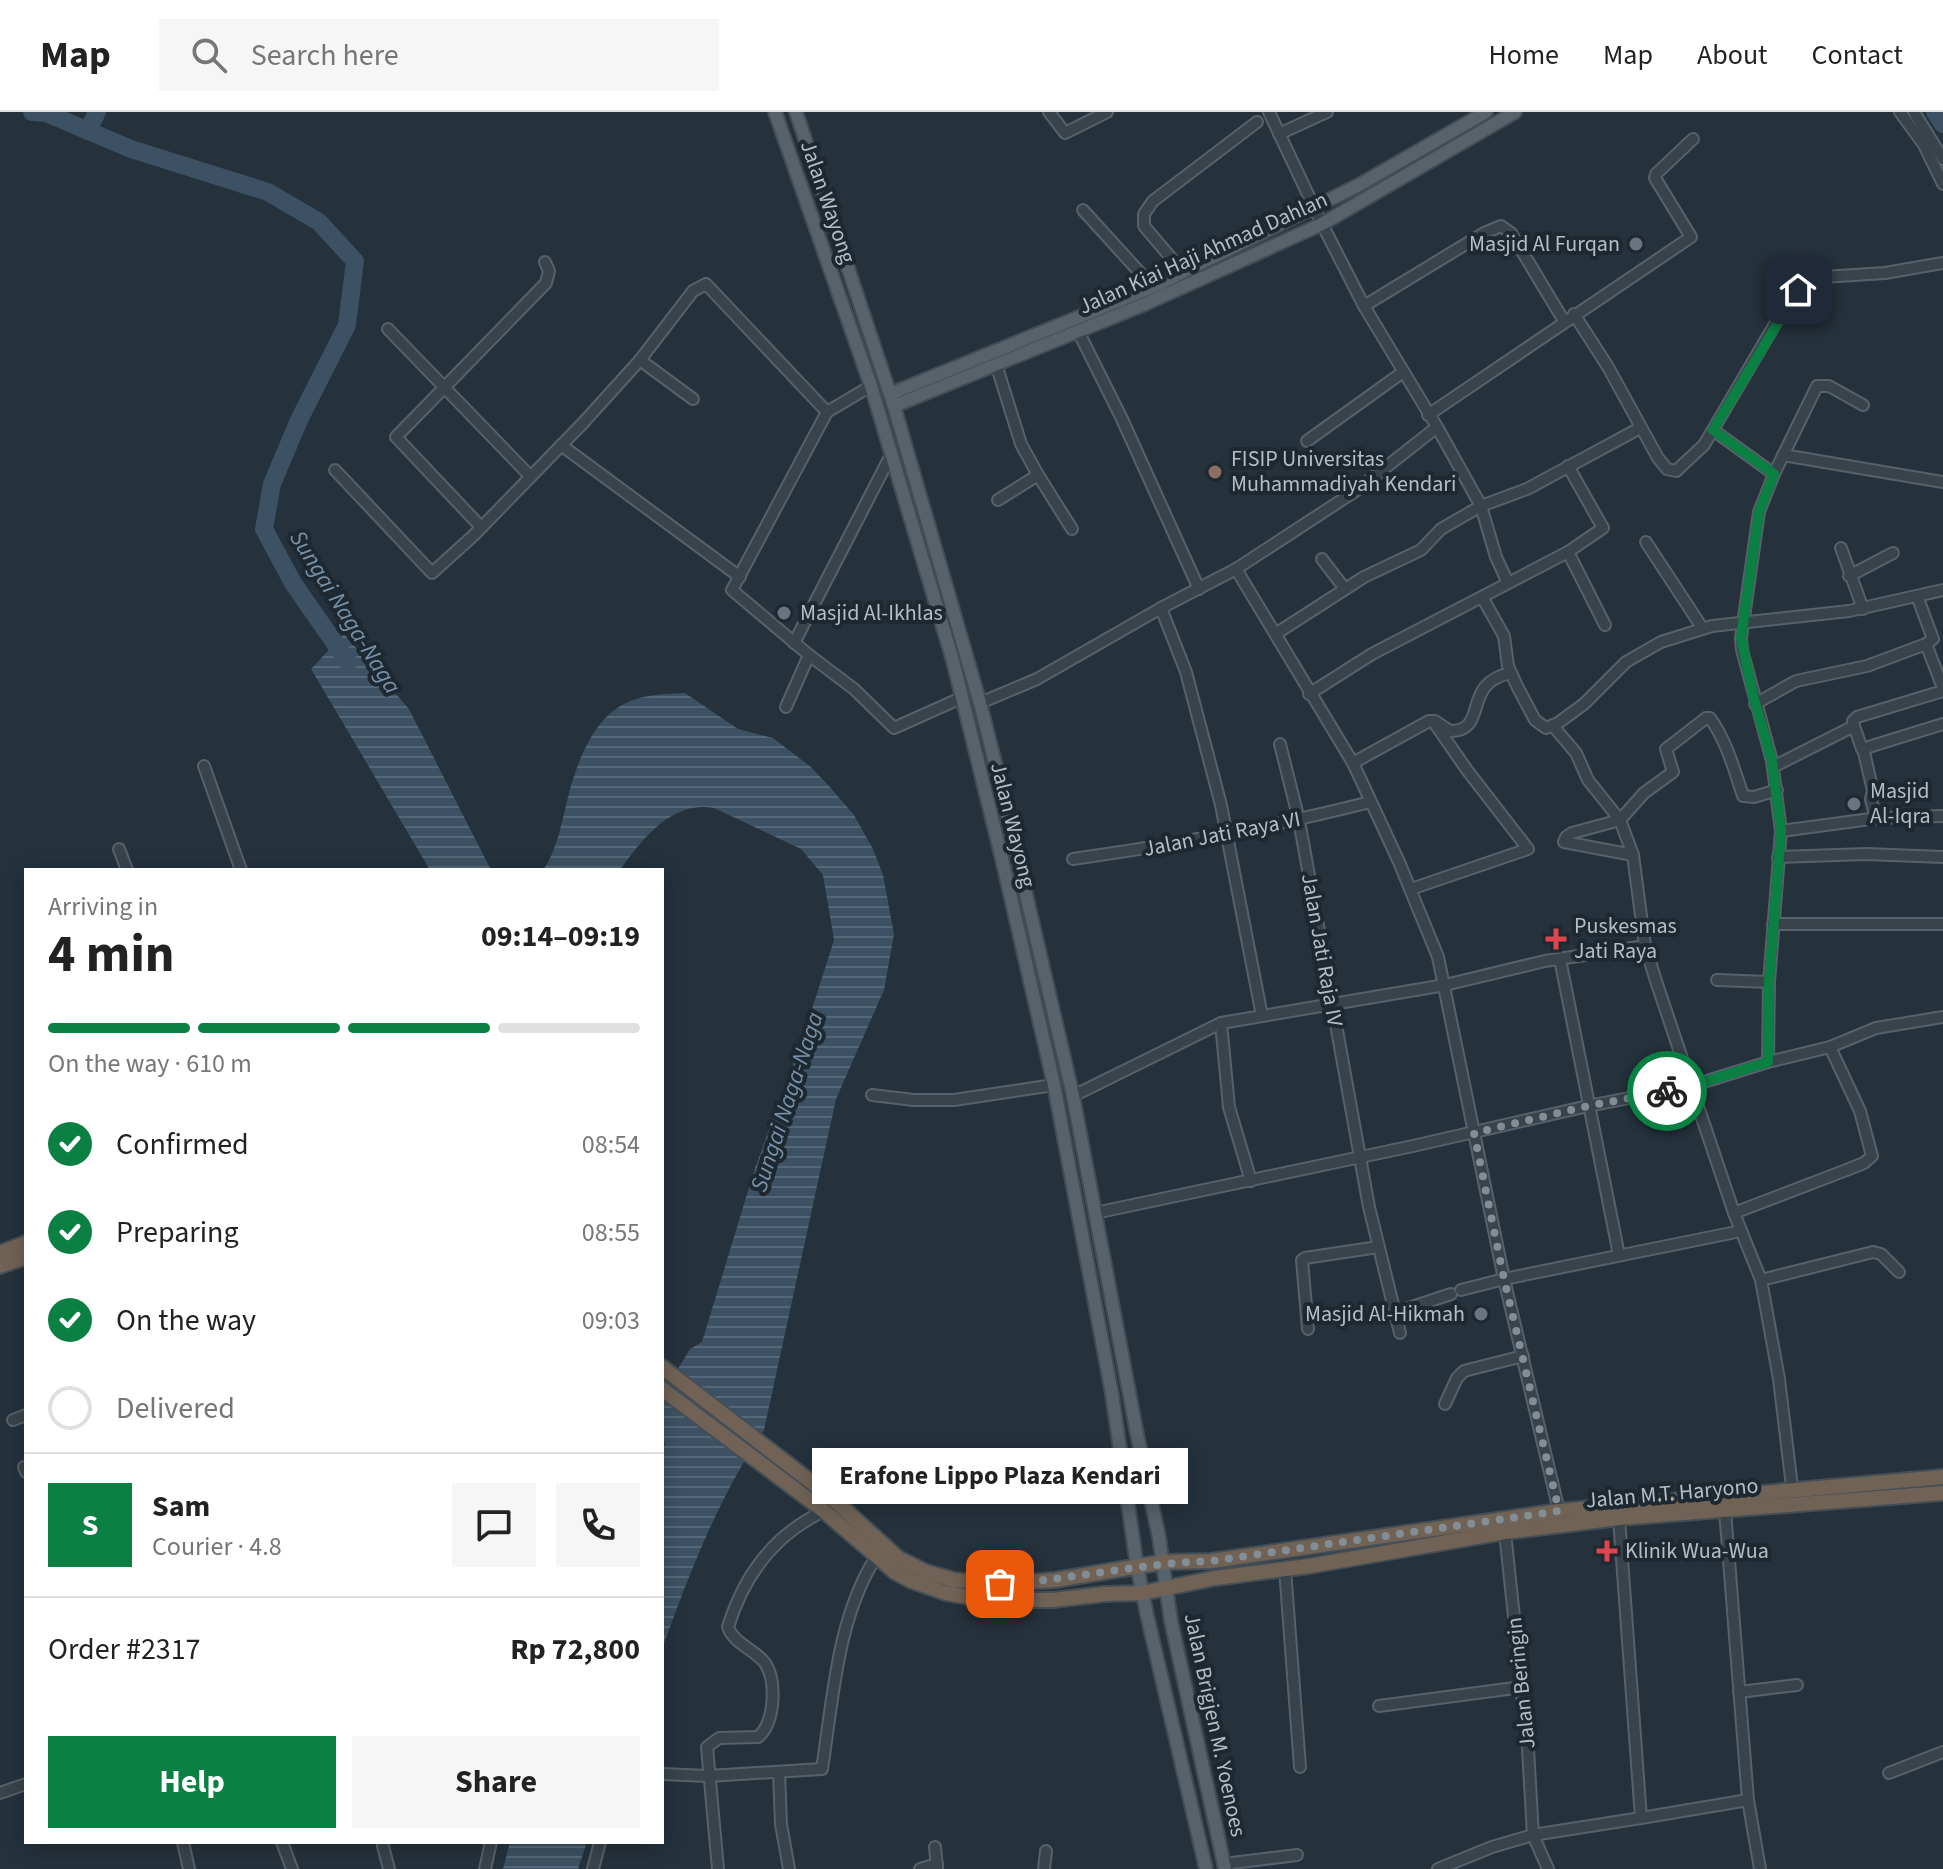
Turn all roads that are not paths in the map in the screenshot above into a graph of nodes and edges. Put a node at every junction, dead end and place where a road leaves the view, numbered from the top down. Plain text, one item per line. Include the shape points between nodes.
1 (775, 112) edge
2 (796, 112) edge
3 (1049, 112) edge
4 (1107, 112) edge
5 (1269, 112) edge
6 (1327, 112) edge
7 (1486, 112) edge
8 (1515, 112) edge
9 (1900, 112) edge
10 (1914, 112) edge
11 (1469, 116) edge
12 (1257, 122) dead end
13 (1279, 134) junction
14 (1693, 139) dead end
15 (1943, 159) edge
16 (1943, 184) edge
17 (820, 185) junction
18 (803, 191) junction
19 (1314, 207) junction
20 (1083, 210) dead end
21 (1322, 224) junction
22 (545, 262) dead end
23 (1943, 263) edge
24 (1183, 272) junction
25 (1153, 287) junction
26 (1364, 306) junction
27 (1574, 314) junction
28 (1564, 321) junction
29 (388, 329) dead end
30 (1078, 331) junction
31 (640, 360) junction
32 (996, 364) junction
33 (1403, 372) junction
34 (445, 386) junction
35 (871, 386) junction
36 (896, 398) junction
37 (693, 399) dead end
38 (1863, 405) dead end
39 (827, 412) junction
40 (1428, 415) junction
41 (1437, 427) junction
42 (1640, 428) junction
43 (1713, 430) junction
44 (1307, 441) dead end
45 (561, 445) junction
46 (891, 455) junction
47 (1783, 455) junction
48 (1568, 466) junction
49 (335, 470) dead end
50 (1774, 474) junction
51 (1038, 475) junction
52 (530, 476) junction
53 (1943, 482) edge
54 (998, 500) dead end
55 (1481, 506) junction
56 (481, 527) junction
57 (1072, 529) dead end
58 (1646, 542) dead end
59 (1841, 548) dead end
60 (1568, 552) junction
61 (1893, 553) dead end
62 (1322, 559) dead end
63 (1236, 569) junction
64 (1849, 576) junction
65 (740, 577) junction
66 (1508, 583) junction
67 (1199, 589) junction
68 (1345, 589) junction
69 (1943, 590) edge
70 (1917, 596) junction
71 (1482, 597) junction
72 (1161, 608) junction
73 (1863, 609) junction
74 (1743, 624) junction
75 (1605, 625) dead end
76 (1703, 629) junction
77 (1277, 633) junction
78 (794, 643) junction
79 (1926, 644) junction
80 (809, 655) junction
81 (1511, 673) junction
82 (1943, 687) edge
83 (1309, 694) junction
84 (961, 698) junction
85 (980, 703) junction
86 (1755, 704) junction
87 (786, 707) dead end
88 (1433, 721) junction
89 (1943, 724) edge
90 (1553, 726) junction
91 (1854, 726) junction
92 (1280, 744) dead end
93 (1863, 748) junction
94 (1353, 763) junction
95 (204, 766) dead end
96 (1773, 767) junction
97 (1777, 790) junction
98 (1370, 802) junction
99 (1943, 816) edge
100 (1876, 819) junction
101 (1299, 820) junction
102 (1620, 820) junction
103 (1781, 831) junction
104 (1227, 833) junction
105 (119, 849) dead end
106 (1633, 855) junction
107 (1778, 857) junction
108 (1943, 857) edge
109 (1073, 859) dead end
110 (126, 868) edge
111 (240, 868) edge
112 (1411, 889) junction
113 (1773, 924) junction
114 (1943, 924) edge
115 (1645, 946) junction
116 (1560, 959) junction
117 (1717, 980) dead end
118 (1769, 982) junction
119 (1445, 985) junction
120 (1331, 1003) junction
121 (1262, 1016) junction
122 (1943, 1017) edge
123 (1221, 1023) junction
124 (1830, 1047) junction
125 (1768, 1062) junction
126 (1054, 1085) junction
127 (1691, 1086) junction
128 (872, 1095) dead end
129 (1073, 1096) junction
130 (1588, 1106) junction
131 (1474, 1133) junction
132 (1361, 1157) junction
133 (1251, 1181) junction
134 (1095, 1213) junction
135 (1734, 1213) junction
136 (1741, 1231) junction
137 (24, 1244) edge
138 (1378, 1247) junction
139 (0, 1253) edge
140 (1619, 1255) junction
141 (24, 1258) edge
142 (0, 1266) edge
143 (1899, 1272) dead end
144 (1504, 1279) junction
145 (1761, 1280) junction
146 (1394, 1313) junction
147 (1308, 1329) dead end
148 (1400, 1333) dead end
149 (1523, 1356) junction
150 (664, 1369) edge
151 (664, 1390) edge
152 (1445, 1404) dead end
153 (24, 1416) edge
154 (13, 1420) dead end
155 (1943, 1477) edge
156 (1792, 1488) junction
157 (1943, 1493) edge
158 (1794, 1505) junction
159 (1725, 1510) junction
160 (824, 1511) junction
161 (1559, 1511) junction
162 (1619, 1518) junction
163 (1505, 1532) junction
164 (876, 1557) junction
165 (1164, 1562) junction
166 (1137, 1566) junction
167 (1285, 1569) junction
168 (1168, 1589) junction
169 (1142, 1593) junction
170 (1797, 1685) dead end
171 (1522, 1687) junction
172 (1739, 1692) junction
173 (1379, 1706) dead end
174 (1943, 1752) edge
175 (1300, 1767) dead end
176 (779, 1772) junction
177 (1889, 1773) dead end
178 (664, 1774) edge
179 (708, 1776) junction
180 (24, 1785) edge
181 (0, 1793) edge
182 (1748, 1800) junction
183 (1641, 1818) junction
184 (1533, 1835) junction
185 (183, 1844) edge
186 (283, 1844) edge
187 (491, 1844) edge
188 (599, 1844) edge
189 (383, 1846) dead end
190 (935, 1847) dead end
191 (1046, 1851) dead end
192 (1297, 1855) dead end
193 (937, 1867) edge
194 (1224, 1867) edge
195 (189, 1869) edge
196 (292, 1869) edge
197 (389, 1869) edge
198 (485, 1869) edge
199 (593, 1869) edge
200 (718, 1869) edge
201 (789, 1869) edge
202 (920, 1869) edge
203 (1044, 1869) edge
204 (1206, 1869) edge
205 (1438, 1869) edge
206 (1548, 1869) edge
207 (1760, 1869) edge

1 - 18 main road, Jalan Wayong
2 - 17 main road, Jalan Wayong
3 - 4 street via 1065,133
5 - 13 street
6 - 13 street
7 - 11 main road, Jalan Kiai Haji Ahmad Dahlan
8 - 21 main road, Jalan Kiai Haji Ahmad Dahlan
9 - 16 street
10 - 15 street
11 - 19 main road, Jalan Kiai Haji Ahmad Dahlan
12 - 24 street via 1153,201 1144,214 1144,226
13 - 19 street
14 - 27 street via 1655,178 1691,237
17 - 18 main road
17 - 36 main road, Jalan Wayong
18 - 35 main road, Jalan Wayong
19 - 21 street
19 - 24 main road, Jalan Kiai Haji Ahmad Dahlan
20 - 25 street
21 - 26 street
21 - 30 main road, Jalan Kiai Haji Ahmad Dahlan
22 - 34 street via 546,283
23 - 43 street via 1807,281 1788,302
24 - 25 main road, Jalan Kiai Haji Ahmad Dahlan
25 - 36 main road, Jalan Kiai Haji Ahmad Dahlan
26 - 28 street via 1501,226 1511,233
26 - 33 street
27 - 28 street
27 - 42 street
28 - 40 street
29 - 34 street
30 - 32 main road, Jalan Kiai Haji Ahmad Dahlan
30 - 67 street
31 - 37 street
31 - 39 street via 693,291 706,284
31 - 45 street
32 - 36 main road, Jalan Kiai Haji Ahmad Dahlan
32 - 51 street via 1015,427
33 - 40 street
33 - 44 street
34 - 52 street
34 - 56 street via 396,437
35 - 39 street
35 - 46 main road, Jalan Wayong
36 - 85 main road, Jalan Wayong
38 - 47 street via 1829,386 1817,386
39 - 65 street
40 - 41 street
41 - 55 street
41 - 63 street via 1357,490
42 - 43 street via 1665,467 1676,471 1698,453
42 - 48 street
43 - 50 street
45 - 52 street
45 - 65 street
46 - 78 street
46 - 84 main road, Jalan Wayong
47 - 50 street
47 - 53 street
48 - 55 street
48 - 60 street via 1603,528
49 - 56 street via 430,573
50 - 74 street via 1759,512
51 - 54 street
51 - 57 street
52 - 56 street
55 - 66 street
55 - 68 street via 1441,529 1421,550
58 - 76 street
59 - 64 street
60 - 66 street
60 - 75 street
61 - 64 street
62 - 68 street
63 - 67 street
63 - 77 street
64 - 73 street
65 - 78 street via 732,590
66 - 71 street
67 - 72 street
68 - 77 street
69 - 70 street
70 - 73 street
70 - 79 street via 1933,639
71 - 81 street via 1504,636
71 - 83 street via 1372,654
72 - 85 street via 1037,679
72 - 104 street via 1186,672
73 - 74 street
74 - 76 street
74 - 86 street via 1742,650
76 - 90 street via 1633,657
77 - 83 street
78 - 80 street
79 - 82 street
79 - 86 street via 1867,666 1796,681
80 - 84 street via 894,728
80 - 87 street
81 - 88 street via 1484,685 1468,726 1450,731
81 - 90 street via 1535,720 1546,728
82 - 91 street via 1857,717
83 - 94 street
84 - 126 main road, Jalan Wayong
85 - 129 main road, Jalan Wayong
86 - 96 street
88 - 94 street
88 - 112 street via 1528,849
89 - 93 street
90 - 102 street
91 - 93 street
91 - 96 street
92 - 101 street, Jalan Jati Raja IV
93 - 100 street
94 - 98 street
95 - 111 street
96 - 97 street
97 - 102 street via 1743,796 1733,761 1709,717 1666,749 1673,772
97 - 103 street
98 - 101 street, Jalan Jati Raya VI
98 - 112 street
99 - 100 street
100 - 103 street
101 - 104 street, Jalan Jati Raya VI
101 - 120 street, Jalan Jati Raja IV
102 - 106 street
102 - 106 street via 1572,833 1564,842
103 - 107 street
104 - 109 street, Jalan Jati Raya VI
104 - 121 street
105 - 110 street
106 - 115 street
107 - 108 street
107 - 113 street
112 - 119 street
113 - 114 street
113 - 118 street
115 - 116 street
115 - 127 street
116 - 119 street
116 - 130 street
117 - 118 street
118 - 125 street
119 - 120 street
119 - 131 street
120 - 121 street
120 - 132 street, Jalan Jati Raja IV
121 - 123 street
122 - 124 street via 1876,1028
123 - 129 street
123 - 133 street via 1229,1107
124 - 125 street
124 - 135 street via 1860,1111 1872,1156
125 - 127 street
126 - 128 street via 954,1100
126 - 166 main road, Jalan Wayong via 1112,1394
127 - 130 street
127 - 135 street
129 - 134 main road, Jalan Wayong
130 - 131 street
130 - 140 street
131 - 132 street
131 - 144 street
132 - 133 street
132 - 138 street, Jalan Jati Raja IV
133 - 134 street
134 - 165 main road, Jalan Wayong
135 - 136 street
136 - 140 street
136 - 145 street
137 - 139 highway
138 - 146 street, Jalan Jati Raja IV
138 - 147 street via 1302,1260
140 - 144 street
141 - 142 highway
143 - 145 street via 1873,1252
144 - 146 street
144 - 149 street
145 - 156 street
146 - 148 street, Jalan Jati Raja IV
149 - 152 street via 1464,1371
149 - 161 street
150 - 166 highway, Jalan M.T. Haryono via 832,1498 898,1558 926,1572 1000,1584
151 - 160 highway, Jalan M.T. Haryono
153 - 154 street
155 - 156 highway, Jalan M.T. Haryono
156 - 158 street
156 - 161 highway, Jalan M.T. Haryono
157 - 158 highway, Jalan M.T. Haryono
158 - 159 highway, Jalan M.T. Haryono
159 - 162 highway, Jalan M.T. Haryono
159 - 172 street
160 - 164 highway, Jalan M.T. Haryono
160 - 179 street via 780,1538 761,1560 733,1611 730,1633 766,1665 771,1716 758,1737 719,1738 709,1744
161 - 165 highway, Jalan M.T. Haryono via 1211,1561
162 - 163 highway, Jalan M.T. Haryono
162 - 183 street
163 - 167 highway, Jalan M.T. Haryono
163 - 171 street, Jalan Beringin
164 - 169 highway, Jalan M.T. Haryono via 912,1581 987,1600
164 - 176 street via 848,1625 822,1769
165 - 166 highway, Jalan M.T. Haryono
165 - 168 main road, Jalan Brigjen M. Yoenoes
166 - 169 main road, Jalan Brigjen M. Yoenoes
167 - 168 highway, Jalan M.T. Haryono
167 - 175 street
168 - 169 highway, Jalan M.T. Haryono
168 - 194 main road, Jalan Brigjen M. Yoenoes
169 - 204 main road, Jalan Brigjen M. Yoenoes
170 - 172 street
171 - 173 street
171 - 184 street, Jalan Beringin
172 - 182 street
174 - 177 street
176 - 179 street
176 - 201 street
178 - 179 street
179 - 200 street
180 - 181 street
182 - 183 street
182 - 207 street
183 - 184 street
184 - 205 street
184 - 206 street, Jalan Beringin
185 - 195 street
186 - 196 street
187 - 198 street
188 - 199 street
189 - 197 street
190 - 193 street
191 - 203 street
192 - 194 street
193 - 202 street

